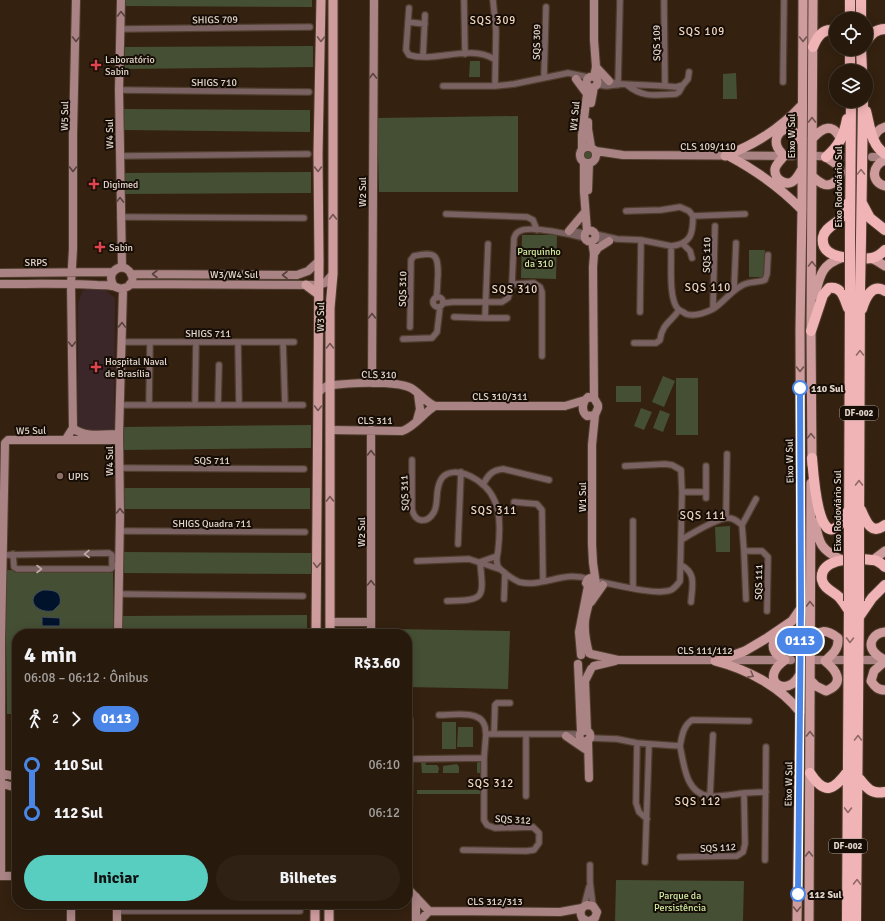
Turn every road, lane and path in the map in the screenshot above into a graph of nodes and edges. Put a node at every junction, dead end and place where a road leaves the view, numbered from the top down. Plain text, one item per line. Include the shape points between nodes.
1 (76, 0) edge
2 (121, 0) edge
3 (321, 0) edge
4 (333, 0) edge
5 (374, 0) edge
6 (464, 0) edge
7 (493, 0) edge
8 (594, 0) edge
9 (620, 0) edge
10 (664, 0) edge
11 (784, 0) edge
12 (803, 0) edge
13 (813, 0) edge
14 (850, 0) edge
15 (861, 0) edge
16 (546, 6) dead end
17 (408, 8) dead end
18 (850, 12) edge
19 (861, 12) edge
20 (426, 15) dead end
21 (408, 22) junction
22 (425, 24) junction
23 (310, 27) dead end
24 (121, 28) junction
25 (885, 29) edge
26 (829, 30) edge
27 (873, 32) edge
28 (813, 47) junction
29 (465, 54) junction
30 (423, 56) junction
31 (595, 56) junction
32 (494, 59) junction
33 (596, 66) junction
34 (689, 72) dead end
35 (562, 74) junction
36 (544, 78) junction
37 (576, 79) joint
38 (609, 81) junction
39 (783, 82) dead end
40 (591, 83) junction
41 (621, 84) junction
42 (683, 85) junction
43 (443, 86) dead end
44 (495, 86) junction
45 (666, 86) junction
46 (119, 90) junction
47 (309, 92) dead end
48 (802, 105) junction
49 (850, 108) edge
50 (851, 108) edge
51 (863, 108) edge
52 (865, 108) edge
53 (885, 127) edge
54 (812, 139) junction
55 (841, 140) junction
56 (873, 140) junction
57 (802, 144) junction
58 (582, 149) junction
59 (594, 149) junction
60 (308, 154) dead end
61 (885, 154) edge
62 (623, 155) junction
63 (120, 156) junction
64 (727, 156) junction
65 (788, 156) junction
66 (822, 156) junction
67 (839, 157) tunnel mouth
68 (872, 157) tunnel mouth
69 (885, 158) edge
70 (589, 162) junction
71 (802, 169) junction
72 (812, 176) junction
73 (885, 186) edge
74 (850, 195) junction
75 (861, 200) junction
76 (802, 210) junction
77 (626, 211) dead end
78 (585, 212) junction
79 (446, 214) dead end
80 (745, 214) dead end
81 (693, 216) junction
82 (120, 217) junction
83 (304, 218) dead end
84 (715, 226) dead end
85 (537, 230) junction
86 (885, 230) edge
87 (567, 232) junction
88 (590, 236) junction
89 (613, 240) junction
90 (641, 240) junction
91 (736, 243) dead end
92 (488, 244) dead end
93 (683, 244) junction
94 (671, 246) junction
95 (885, 250) edge
96 (594, 254) junction
97 (768, 254) dead end
98 (692, 258) dead end
99 (841, 258) junction
100 (871, 258) junction
101 (319, 261) junction
102 (885, 266) edge
103 (122, 267) junction
104 (593, 267) junction
105 (0, 272) edge
106 (71, 272) junction
107 (112, 272) junction
108 (131, 274) junction
109 (173, 274) junction
110 (211, 274) junction
111 (333, 274) junction
112 (252, 275) junction
113 (0, 284) edge
114 (56, 284) junction
115 (71, 284) junction
116 (130, 284) junction
117 (173, 284) junction
118 (210, 284) junction
119 (512, 284) junction
120 (251, 285) junction
121 (306, 285) joint
122 (114, 286) junction
123 (123, 289) junction
124 (318, 289) junction
125 (734, 290) junction
126 (855, 290) junction
127 (885, 291) edge
128 (71, 296) junction
129 (440, 302) junction
130 (486, 302) junction
131 (713, 308) junction
132 (679, 310) junction
133 (811, 310) junction
134 (640, 312) dead end
135 (850, 313) junction
136 (454, 317) dead end
137 (860, 317) junction
138 (485, 318) junction
139 (507, 318) dead end
140 (410, 327) dead end
141 (811, 330) junction
142 (403, 339) dead end
143 (122, 342) junction
144 (150, 342) junction
145 (196, 342) junction
146 (238, 342) junction
147 (283, 342) junction
148 (294, 342) dead end
149 (634, 343) dead end
150 (542, 356) dead end
151 (219, 364) dead end
152 (372, 383) junction
153 (330, 385) junction
154 (318, 393) junction
155 (418, 394) junction
156 (588, 399) junction
157 (195, 404) junction
158 (120, 405) junction
159 (149, 405) junction
160 (218, 405) junction
161 (239, 405) junction
162 (285, 405) junction
163 (303, 405) dead end
164 (436, 406) junction
165 (565, 406) junction
166 (589, 415) junction
167 (416, 422) junction
168 (73, 428) junction
169 (330, 430) junction
170 (371, 430) junction
171 (119, 437) junction
172 (66, 439) junction
173 (727, 454) dead end
174 (812, 458) junction
175 (412, 460) dead end
176 (625, 466) dead end
177 (706, 466) dead end
178 (119, 468) junction
179 (304, 469) dead end
180 (461, 472) junction
181 (549, 480) dead end
182 (484, 485) junction
183 (682, 492) junction
184 (706, 492) junction
185 (706, 498) dead end
186 (756, 499) dead end
187 (514, 502) dead end
188 (811, 503) junction
189 (859, 503) junction
190 (849, 509) junction
191 (726, 518) junction
192 (633, 521) dead end
193 (742, 525) junction
194 (885, 525) edge
195 (318, 526) junction
196 (331, 527) junction
197 (120, 531) junction
198 (305, 532) dead end
199 (854, 536) junction
200 (318, 538) junction
201 (330, 538) junction
202 (681, 540) junction
203 (458, 544) dead end
204 (744, 551) junction
205 (885, 551) edge
206 (2, 554) junction
207 (13, 554) junction
208 (497, 556) junction
209 (842, 560) junction
210 (873, 560) junction
211 (417, 561) dead end
212 (480, 562) junction
213 (681, 565) junction
214 (116, 566) junction
215 (885, 567) edge
216 (500, 569) junction
217 (505, 573) junction
218 (592, 580) junction
219 (542, 581) junction
220 (885, 585) edge
221 (633, 588) junction
222 (119, 594) junction
223 (303, 596) dead end
224 (746, 599) dead end
225 (504, 600) dead end
226 (447, 601) dead end
227 (691, 602) dead end
228 (801, 608) junction
229 (767, 611) dead end
230 (854, 614) junction
231 (330, 622) junction
232 (371, 622) junction
233 (118, 629) edge
234 (316, 629) edge
235 (330, 629) edge
236 (371, 629) edge
237 (885, 632) edge
238 (810, 641) junction
239 (800, 647) junction
240 (587, 654) junction
241 (618, 660) junction
242 (788, 660) junction
243 (814, 660) dead end
244 (843, 660) dead end
245 (865, 660) dead end
246 (885, 660) edge
247 (716, 661) junction
248 (825, 661) junction
249 (578, 664) junction
250 (592, 667) junction
251 (800, 674) junction
252 (810, 680) junction
253 (885, 690) edge
254 (510, 703) dead end
255 (800, 712) junction
256 (439, 716) dead end
257 (749, 721) dead end
258 (486, 734) junction
259 (494, 734) junction
260 (526, 734) junction
261 (565, 735) junction
262 (713, 735) dead end
263 (0, 736) edge
264 (584, 737) junction
265 (637, 743) junction
266 (649, 744) junction
267 (680, 746) junction
268 (766, 747) dead end
269 (484, 758) junction
270 (412, 759) edge
271 (848, 771) junction
272 (0, 773) edge
273 (810, 774) junction
274 (12, 776) edge
275 (858, 777) junction
276 (590, 778) dead end
277 (0, 783) edge
278 (12, 787) edge
279 (766, 792) junction
280 (885, 792) edge
281 (744, 793) junction
282 (526, 796) dead end
283 (710, 796) junction
284 (0, 806) edge
285 (647, 819) junction
286 (462, 850) dead end
287 (680, 857) dead end
288 (765, 860) dead end
289 (645, 862) dead end
290 (590, 865) dead end
291 (12, 876) edge
292 (590, 882) junction
293 (412, 893) edge
294 (416, 897) junction
295 (593, 906) junction
296 (583, 907) junction
297 (71, 909) edge
298 (117, 909) edge
299 (154, 909) edge
300 (315, 909) edge
301 (330, 909) edge
302 (229, 911) joint
303 (300, 911) dead end
304 (429, 911) junction
305 (560, 912) junction
306 (588, 920) edge
307 (71, 921) edge
308 (117, 921) edge
309 (315, 921) edge
310 (329, 921) edge
311 (416, 921) edge
312 (420, 921) edge
313 (797, 921) edge
314 (809, 921) edge
315 (847, 921) edge
316 (856, 921) edge

1 -> 106 street, W5 Sul via 74,223
24 -> 2 street, W4 Sul
3 -> 101 main road, W3 Sul
111 -> 4 main road, W3 Sul
152 -> 5 street, W2 Sul
6 - 29 street
7 - 32 street via 496,32
8 - 31 street, W1 Sul
9 - 41 street
10 - 45 street, SQS 109
11 - 39 street
12 -> 48 main road, Eixo W Sul
13 - 28 main road
14 - 18 highway
15 - 19 highway
16 - 36 street, SQS 309
17 - 21 street
20 - 22 street
21 - 22 street
21 - 30 street via 406,52 411,56
22 - 30 street
23 - 24 street, SHIGS 709
24 - 46 street, W4 Sul
25 - 27 highway
26 - 28 highway via 820,34
54 -> 28 main road
29 - 30 street
29 - 32 street via 487,55
31 - 33 street, W1 Sul
31 - 40 street, W1 Sul
32 - 44 street
33 - 38 street
33 - 40 street, W1 Sul
34 - 42 street
35 - 36 street
35 - 37 street
35 - 40 street via 568,73
36 - 44 street
37 - 40 street
38 - 40 street
38 - 41 street
40 - 41 street via 607,86
40 - 58 street, W1 Sul
40 - 59 street, W1 Sul via 588,129
41 - 42 street via 648,95 676,94
41 - 45 street
42 - 45 street
43 - 44 street
46 - 47 street, SHIGS 710
46 - 63 street, W4 Sul
48 - 57 main road, Eixo W Sul
48 - 64 main road via 766,136
49 - 55 highway
50 - 74 highway, Eixo Rodoviário Sul / DF-002
75 -> 51 highway, Eixo Rodoviário Sul / DF-002
52 - 56 highway
53 - 56 main road via 878,130
54 - 55 main road via 821,130 831,128
54 - 72 main road
55 - 66 highway via 834,150
56 - 61 highway
57 - 65 main road via 794,130 785,129 777,136 776,142 777,147
57 - 71 main road, Eixo W Sul
58 - 59 street via 588,146
58 - 70 street via 580,155
59 - 62 street, CLS 109/110
59 - 70 street via 597,154
60 - 63 street
62 - 64 street, CLS 109/110
62 - 70 street, CLS 109/110
82 -> 63 street, W4 Sul
64 - 65 street, CLS 109/110
64 - 76 main road via 786,193
65 - 71 main road via 777,164 775,169 782,182 796,179
66 - 67 street
66 - 72 main road via 838,167 839,177 826,185
68 - 69 street
69 - 73 main road via 876,165 874,176
70 - 78 street
70 - 88 street
71 - 76 main road, Eixo W Sul
133 -> 72 main road
74 - 99 highway via 844,213 827,229 823,239 825,249
74 - 126 highway, Eixo Rodoviário Sul / DF-002, bridge via 850,238
75 - 86 highway via 870,218
75 - 126 highway, Eixo Rodoviário Sul / DF-002, bridge via 861,239
76 -> 228 main road, Eixo W Sul
77 - 81 street via 680,207
78 - 87 street
78 - 88 street
79 - 85 street via 527,217 533,220
80 - 81 street
81 - 93 street, SQS 110 via 692,234
82 - 83 street
82 - 103 street, W4 Sul
84 - 131 street, SQS 110
85 - 87 street
85 - 119 street via 523,230 514,238
87 - 88 street
88 - 89 street
88 - 96 street
88 - 104 street
89 - 90 street
89 - 96 street via 598,248
90 - 94 street
90 - 134 street
91 - 125 street
92 - 130 street
93 - 94 street
93 - 98 street via 690,251
94 - 132 street via 673,296
95 - 100 highway
96 - 104 street
97 - 125 street via 767,274 764,280 748,283
99 - 100 highway
99 - 133 main road via 824,268
100 - 102 main road
101 -> 112 street, W3/W4 Sul via 302,274
101 - 124 main road, W3 Sul
103 - 107 street
103 - 108 street
104 - 156 street via 594,379
105 - 106 street, SRPS
106 - 107 street, SRPS
106 - 115 street, W5 Sul
107 - 122 street
109 -> 108 street, W3/W4 Sul
108 - 116 street
109 - 110 street, W3/W4 Sul
109 - 117 street
110 - 112 street, W3/W4 Sul
110 - 118 street
111 - 124 street
153 -> 111 main road, W3 Sul via 330,308
112 - 120 street
113 - 114 street
114 - 115 street
114 - 128 street
115 - 122 street
115 - 128 street, W5 Sul
116 - 117 street, W3/W4 Sul
116 - 123 street
117 - 118 street, W3/W4 Sul
118 - 120 street, W3/W4 Sul
119 - 130 street via 506,301
119 - 150 street via 534,283 540,287
120 - 121 street, W3/W4 Sul
121 - 124 main road
122 - 123 street
143 -> 123 street, W4 Sul
124 - 154 main road, W3 Sul
125 - 131 street
126 - 135 highway, Eixo Rodoviário Sul / DF-002
126 - 137 highway, Eixo Rodoviário Sul / DF-002
127 - 137 highway via 876,289 870,292 865,299
128 -> 168 street, W5 Sul
129 - 130 street
129 - 140 street, SQS 310 via 436,258 431,255 415,255 411,260
129 - 142 street, SQS 310 via 437,332 432,338
130 - 138 street
131 - 132 street via 695,315
132 - 149 street via 663,328 660,340 656,343
133 - 141 main road
135 - 141 highway via 842,293 838,289 829,288 823,294
135 - 190 highway, Eixo Rodoviário Sul / DF-002
136 - 138 street
189 -> 137 highway, Eixo Rodoviário Sul / DF-002
138 - 139 street
174 -> 141 main road
143 - 144 street, SHIGS 711
143 - 158 street, W4 Sul
144 - 145 street, SHIGS 711
144 - 159 street
145 - 146 street, SHIGS 711
145 - 157 street
146 - 147 street, SHIGS 711
146 - 161 street
147 - 148 street, SHIGS 711
147 - 162 street
151 - 160 street
152 - 153 street, CLS 310
152 - 155 street, CLS 310 via 400,384
153 - 154 street
153 - 169 main road, W3 Sul
154 -> 195 main road, W3 Sul
155 - 164 street, CLS 310
155 - 167 street via 420,409
156 - 165 street, CLS 310/311
156 - 166 street via 583,407
156 - 166 street via 598,408
157 - 159 street
157 - 160 street
158 - 159 street
158 - 171 street, W4 Sul
160 - 161 street
161 - 162 street
162 - 163 street
164 - 165 street, CLS 310/311
164 - 167 street, CLS 311
165 - 166 street, CLS 310/311
166 - 218 street, W1 Sul via 593,431
167 - 170 street, CLS 311 via 402,430
168 - 171 street via 85,434
168 - 172 street
169 - 170 street, CLS 311
196 -> 169 main road, W3 Sul
232 -> 170 street, W2 Sul
171 - 172 street
171 - 178 street, W4 Sul
172 - 206 street, W5 Sul via 8,440 5,443
173 - 191 street
174 - 188 main road
174 - 190 highway via 823,524 828,528 839,526
175 - 180 street, SQS 311 via 412,509 417,520 427,520 435,510 440,482 451,473
176 - 183 street via 677,466 682,475
177 - 184 street
178 - 179 street, SQS 711
197 -> 178 street, W4 Sul
180 - 182 street
180 - 203 street
181 - 182 street via 503,469 491,472
182 - 208 street via 491,492 500,520
183 - 184 street
183 - 202 street
184 - 185 street
186 - 193 street
187 - 219 street via 537,504 542,510
188 - 209 main road via 824,550
238 -> 188 main road
189 - 194 highway via 869,526 879,529
189 - 199 highway, Eixo Rodoviário Sul / DF-002
190 - 199 highway, Eixo Rodoviário Sul / DF-002
191 - 193 street via 736,520
191 - 202 street via 705,526
192 - 221 street
193 - 204 street, SQS 111
195 - 196 main road via 324,529
195 - 200 main road, W3 Sul
196 - 201 main road, W3 Sul
197 - 198 street, SHIGS Quadra 711
197 - 214 street, W4 Sul
199 - 230 highway, Eixo Rodoviário Sul / DF-002, bridge
200 - 201 main road via 324,535
200 -> 234 main road, W3 Sul
201 - 231 main road, W3 Sul
202 - 213 street
204 - 224 street, SQS 111
204 - 229 street, SQS 111 via 762,551 768,556
205 - 210 main road
206 - 207 street
206 - 263 street, W5 Sul
214 -> 207 street via 109,553
207 -> 214 street via 14,567 17,569 110,569
208 - 212 street
208 - 216 street via 496,561
209 - 210 highway
209 - 230 highway via 829,564 822,577 824,586 839,597
210 - 215 highway
211 - 212 street
212 - 216 street
212 - 226 street via 482,586 478,597
213 - 221 street via 680,581 670,590
213 - 227 street via 690,571 692,577
214 - 222 street, W4 Sul
216 - 217 street
217 - 219 street via 519,582
217 - 225 street
218 - 219 street via 573,576
218 - 221 street
218 - 240 street via 585,620
218 - 240 street, W1 Sul via 580,632
220 - 230 highway
222 - 223 street
222 - 233 street, W4 Sul
228 - 239 main road, Eixo W Sul
228 - 247 main road via 792,621 774,634 745,651
230 -> 271 highway, Eixo Rodoviário Sul / DF-002
275 -> 230 highway, Eixo Rodoviário Sul / DF-002
231 - 232 street
231 - 235 main road, W3 Sul
232 - 236 street, W2 Sul
237 - 246 main road via 877,634 871,642 874,652
238 - 248 main road via 815,635 827,631 838,638 837,648
238 - 252 main road
239 - 242 main road via 788,633 778,636 774,641 775,652
239 - 251 main road, Eixo W Sul
240 - 241 street, CLS 111/112
240 - 249 street via 579,658
240 - 250 street via 594,657
241 - 247 street, CLS 111/112
241 - 250 street, CLS 111/112
242 - 247 street, CLS 111/112
242 - 251 main road via 775,669 773,674 777,684 790,686
243 - 248 street
244 - 248 street
245 - 246 street
246 - 253 main road via 874,671 871,681 878,689
247 -> 255 main road via 734,666 767,684 787,698
248 - 252 main road via 836,671 832,689 826,691
249 - 250 street via 585,670
249 - 264 street
250 - 264 street via 585,681
251 - 255 main road, Eixo W Sul
273 -> 252 main road
254 - 259 street via 494,705
255 -> 313 main road, Eixo W Sul
256 - 258 street via 474,715 482,720
257 - 267 street via 692,720 684,730
258 - 259 street
258 - 269 street, SQS 312
259 - 260 street
260 - 261 street
260 - 282 street
261 - 264 street
261 - 264 street
262 - 283 street
263 - 272 street, W5 Sul
264 - 265 street
264 - 276 street
265 - 266 street
265 - 285 street via 636,803 639,812
266 - 267 street
266 - 285 street
267 - 283 street via 690,784 702,795
268 - 279 street
269 - 270 street
269 - 286 street, SQS 312 via 484,820 495,828 533,827 539,833 539,843 530,851
271 - 273 highway via 839,783 827,789 821,787
271 -> 315 highway, Eixo Rodoviário Sul / DF-002
272 - 274 street
272 - 277 street, W5 Sul
314 -> 273 main road
275 - 280 highway via 872,792
316 -> 275 highway, Eixo Rodoviário Sul / DF-002
277 - 278 street
277 - 284 street, W5 Sul
279 - 281 street
279 - 288 street
281 - 283 street
281 - 287 street, SQS 112 via 746,844 743,852 737,856
284 - 291 street, W5 Sul via 1,876
285 - 289 street
290 - 292 street
292 - 295 street
292 - 296 street
293 - 294 street
294 - 304 street
294 - 311 street
295 - 296 street
295 - 306 street via 597,912 595,918
296 - 305 street, CLS 312/313
296 - 306 street via 581,915
297 - 307 street
298 - 308 street
299 - 302 street
300 - 309 main road
301 - 310 main road
302 - 303 street
304 - 305 street, CLS 312/313
304 - 312 street
305 - 306 street, CLS 312/313

